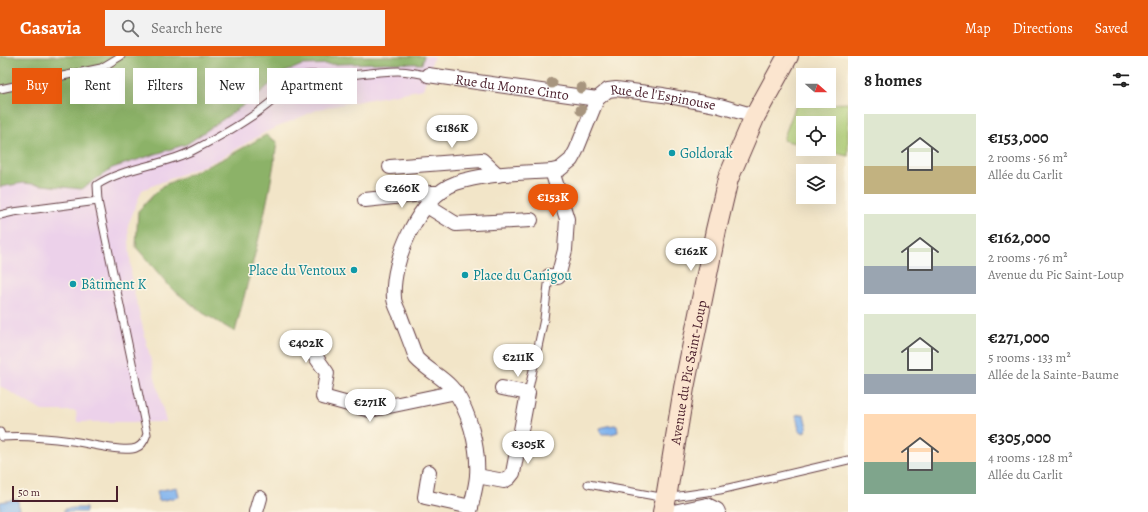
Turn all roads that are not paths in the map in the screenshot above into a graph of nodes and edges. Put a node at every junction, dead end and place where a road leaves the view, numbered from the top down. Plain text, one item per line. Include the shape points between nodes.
1 (121, 56) edge
2 (788, 56) edge
3 (428, 75) joint
4 (0, 89) edge
5 (597, 99) junction
6 (755, 116) junction
7 (390, 167) dead end
8 (552, 171) junction
9 (498, 175) junction
10 (439, 193) junction
11 (365, 200) dead end
12 (98, 201) junction
13 (427, 206) junction
14 (0, 215) edge
15 (531, 220) dead end
16 (549, 276) joint
17 (306, 343) dead end
18 (502, 388) dead end
19 (456, 392) junction
20 (528, 393) junction
21 (1, 435) edge
22 (848, 460) edge
23 (429, 472) dead end
24 (477, 476) junction
25 (588, 484) dead end
26 (260, 498) dead end
27 (667, 507) edge
28 (470, 509) edge
29 (256, 512) edge
30 (718, 512) edge

1 - 4 lane via 101,68
2 - 6 main road, Avenue du Pic Saint-Loup
3 - 5 street, Rue du Monte Cinto
3 - 12 lane via 394,71 294,78 273,101 247,120 193,150 169,160 112,176 101,182 97,185
5 - 6 street, Rue de l'Espinouse via 608,90 639,91 720,106
5 - 8 street, Rue de l'Espinouse via 571,160
6 - 27 main road, Avenue du Pic Saint-Loup via 728,179 716,230 684,388
7 - 9 street via 482,160
8 - 9 street, Rue de l'Espinouse
8 - 16 street via 567,219 565,250 558,277
9 - 10 street, Rue de l'Espinouse via 454,183
10 - 11 street
10 - 13 street, Rue de l'Espinouse
12 - 14 lane
12 - 21 lane via 147,434 143,443 136,448 123,450 72,441
13 - 15 street via 456,224
13 - 19 street, Rue de l'Espinouse via 406,237 396,272 394,298 416,358
16 - 20 lane via 544,319
17 - 19 street via 327,373 323,397 370,410
18 - 20 street
19 - 24 street, Rue de l'Espinouse via 468,419
20 - 24 street via 512,474 504,481
22 - 27 lane via 720,490
23 - 28 street via 425,497
24 - 28 street, Rue de l'Espinouse
25 - 27 lane
26 - 29 street
27 - 30 street via 707,505

